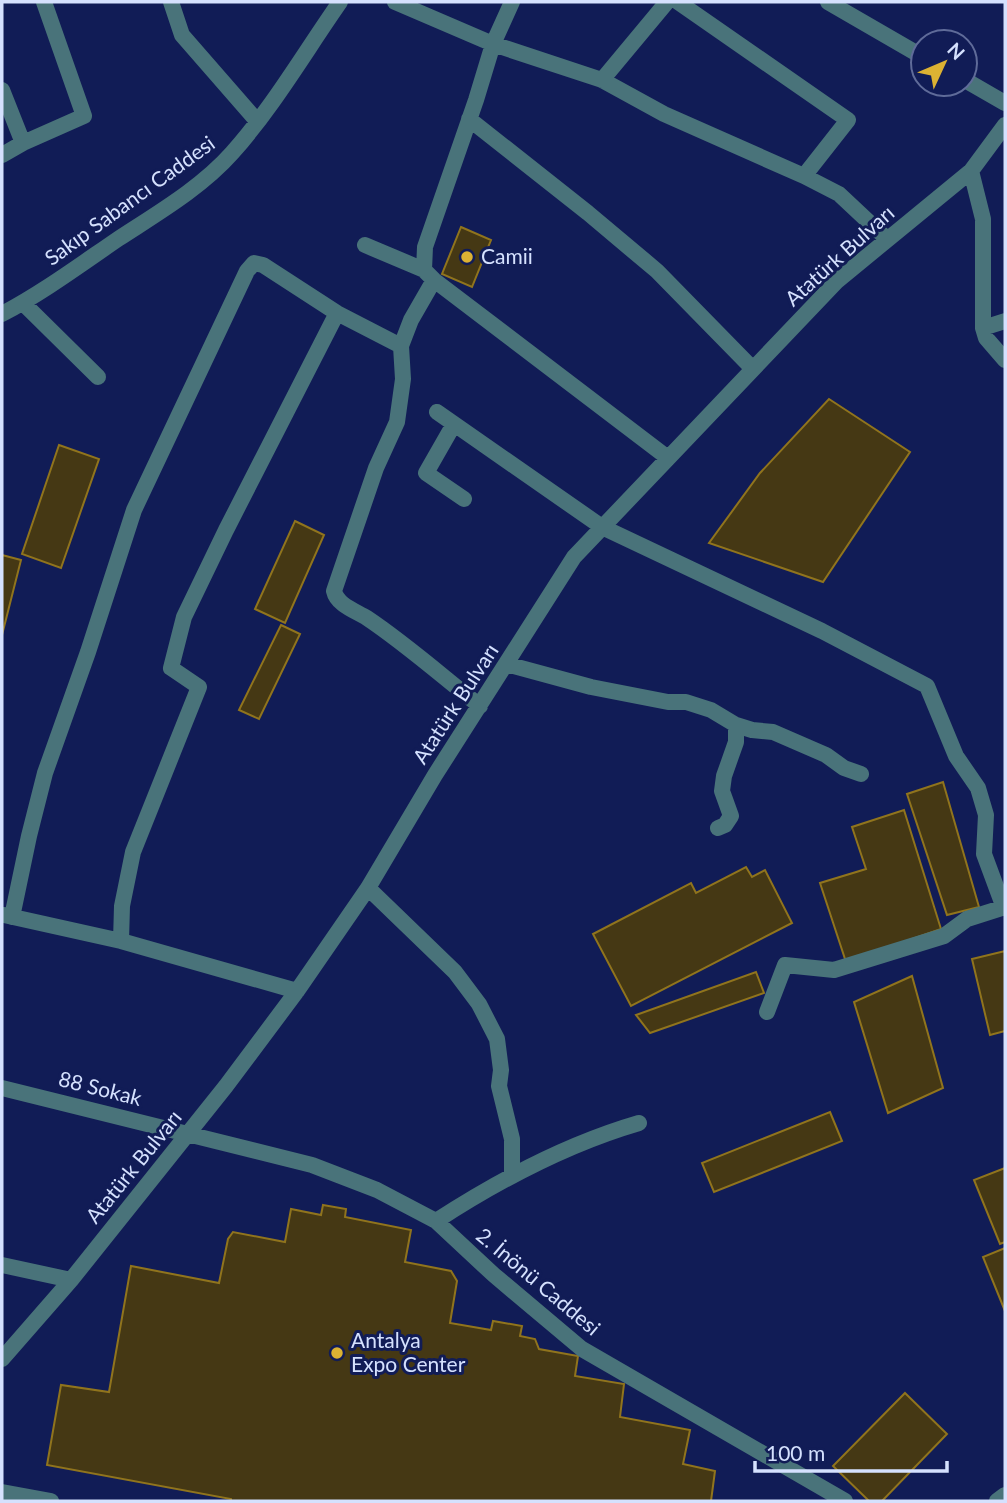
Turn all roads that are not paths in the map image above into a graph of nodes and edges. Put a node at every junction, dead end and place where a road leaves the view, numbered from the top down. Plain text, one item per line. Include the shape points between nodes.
1 (44, 2) edge
2 (171, 2) edge
3 (340, 2) edge
4 (395, 2) edge
5 (512, 2) edge
6 (667, 2) edge
7 (677, 2) edge
8 (828, 2) edge
9 (493, 44) junction
10 (909, 49) edge
11 (602, 80) junction
12 (979, 88) edge
13 (2, 90) edge
14 (1005, 103) edge
15 (470, 119) junction
16 (257, 121) junction
17 (1005, 125) edge
18 (23, 143) junction
19 (2, 155) edge
20 (971, 171) junction
21 (804, 176) junction
22 (887, 240) junction
23 (365, 246) dead end
24 (429, 275) junction
25 (23, 303) junction
26 (337, 313) junction
27 (2, 314) edge
28 (1005, 321) edge
29 (983, 328) junction
30 (401, 346) junction
31 (1005, 360) edge
32 (753, 369) junction
33 (98, 377) dead end
34 (437, 412) dead end
35 (454, 424) junction
36 (668, 458) junction
37 (464, 499) dead end
38 (602, 527) junction
39 (506, 664) junction
40 (480, 706) junction
41 (736, 725) junction
42 (862, 774) dead end
43 (718, 828) dead end
44 (368, 888) junction
45 (1004, 907) edge
46 (7, 916) edge
47 (121, 941) junction
48 (297, 991) junction
49 (767, 1012) dead end
50 (2, 1088) edge
51 (639, 1123) dead end
52 (188, 1133) junction
53 (512, 1176) junction
54 (436, 1221) junction
55 (2, 1265) edge
56 (71, 1280) junction
57 (2, 1359) edge
58 (2, 1492) edge
59 (1005, 1495) edge
60 (51, 1501) edge
61 (845, 1501) edge
62 (997, 1501) edge

1 - 18 street via 84,116
2 - 16 street via 182,35
3 - 16 street, Sakıp Sabancı Caddesi
4 - 9 street
5 - 9 street
6 - 11 street
7 - 21 street via 848,120
8 - 10 street
9 - 11 street
9 - 15 street
11 - 21 street via 664,114
12 - 14 street
13 - 18 street
15 - 24 street via 425,247
15 - 32 street via 656,271
16 - 25 street, Sakıp Sabancı Caddesi via 214,172
17 - 20 street, Atatürk Bulvarı
18 - 19 street
20 - 22 street, Atatürk Bulvarı
20 - 29 street via 983,219
21 - 22 street via 839,194
22 - 32 street, Atatürk Bulvarı via 836,281
23 - 24 street
24 - 30 street
24 - 36 street
25 - 27 street, Sakıp Sabancı Caddesi
25 - 33 street
26 - 30 street
26 - 46 street via 263,265 254,262 247,271 134,510 45,773
26 - 47 street via 184,617 171,668 199,687 133,852 122,906
28 - 29 street
29 - 31 street
30 - 40 street via 403,379 397,422 372,478 335,597
32 - 36 street, Atatürk Bulvarı
34 - 35 street
35 - 37 street via 426,473
35 - 38 street
36 - 38 street, Atatürk Bulvarı
38 - 39 street, Atatürk Bulvarı via 574,557
38 - 45 street via 927,686 956,756 978,788 986,815 984,854
39 - 40 street, Atatürk Bulvarı
39 - 41 street via 592,687 687,702
40 - 44 street, Atatürk Bulvarı
41 - 42 street via 773,732
41 - 43 street via 736,742 722,791 731,816
44 - 48 street, Atatürk Bulvarı
44 - 53 street via 455,972 497,1039 499,1086 512,1139
45 - 49 street via 967,919 944,936 834,970 785,965
46 - 47 street
47 - 48 street
48 - 52 street, Atatürk Bulvarı
50 - 52 street, 88 Sokak
51 - 53 street via 607,1132
52 - 54 street, 2. İnönü Caddesi via 312,1165 377,1190
52 - 56 street, Atatürk Bulvarı
53 - 54 street
54 - 61 street, 2. İnönü Caddesi via 582,1349
55 - 56 street
56 - 57 street, Atatürk Bulvarı
58 - 60 street
59 - 62 street

